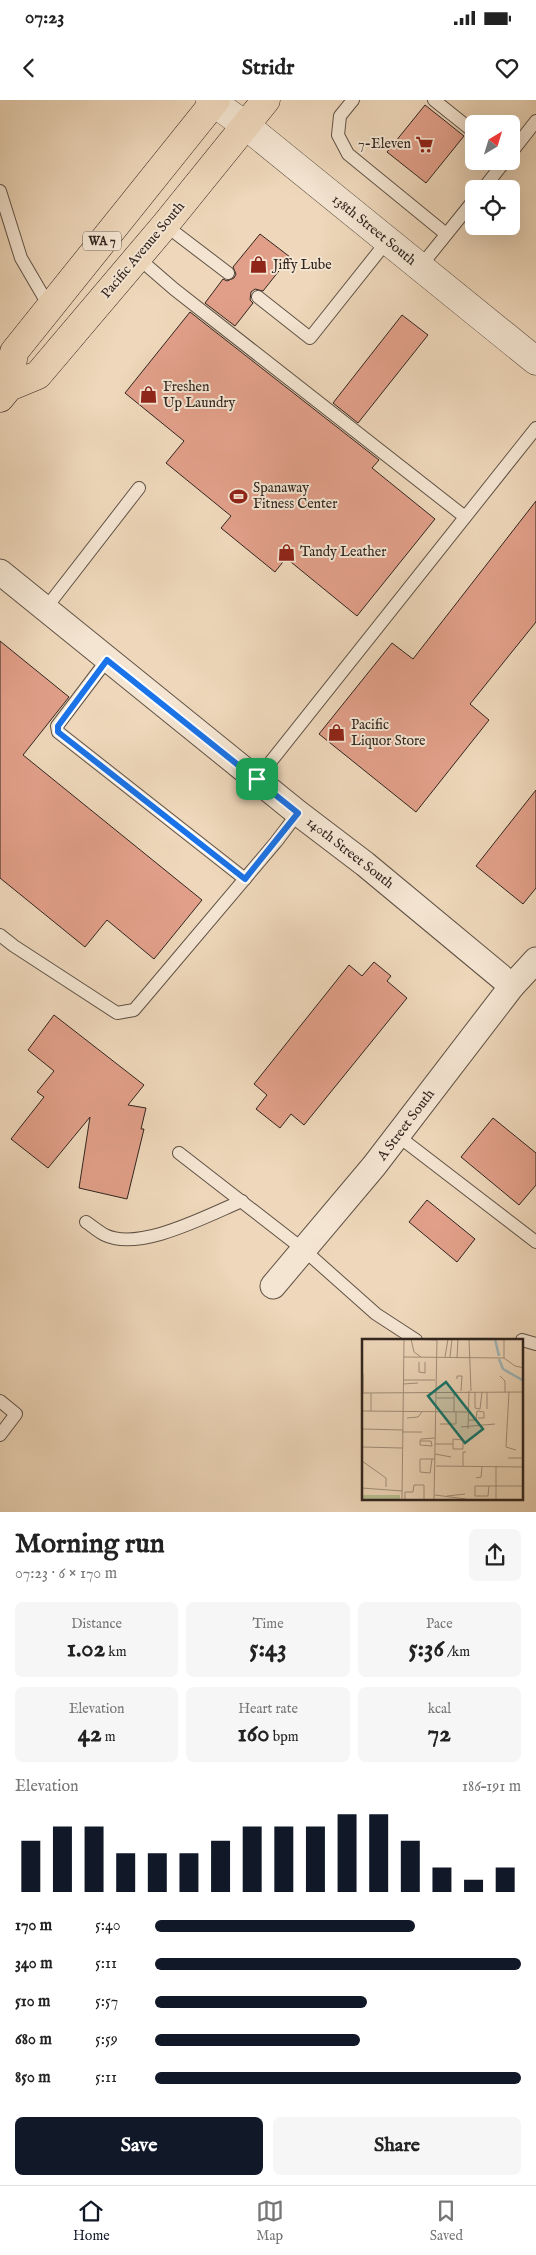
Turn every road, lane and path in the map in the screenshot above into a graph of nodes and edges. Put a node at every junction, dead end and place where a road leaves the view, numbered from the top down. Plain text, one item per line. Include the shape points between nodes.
1 (266, 100) edge
2 (353, 100) edge
3 (434, 100) edge
4 (213, 101) edge
5 (536, 121) edge
6 (245, 125) junction
7 (465, 125) edge
8 (520, 142) edge
9 (498, 170) edge
10 (490, 180) edge
11 (0, 191) edge
12 (465, 211) edge
13 (165, 225) junction
14 (446, 234) junction
15 (388, 240) junction
16 (137, 257) junction
17 (420, 267) junction
18 (228, 273) dead end
19 (258, 297) dead end
20 (49, 306) junction
21 (536, 362) edge
22 (5, 392) edge
23 (536, 428) edge
24 (139, 488) dead end
25 (464, 517) junction
26 (0, 572) edge
27 (46, 608) junction
28 (107, 660) junction
29 (257, 779) junction
30 (298, 813) junction
31 (245, 879) junction
32 (0, 935) edge
33 (536, 960) edge
34 (512, 986) junction
35 (398, 1136) junction
36 (179, 1153) dead end
37 (242, 1201) junction
38 (86, 1222) dead end
39 (536, 1242) edge
40 (304, 1250) junction
41 (273, 1286) dead end
42 (414, 1339) edge
43 (0, 1401) edge
44 (0, 1434) edge

1 - 6 main road, Pacific Avenue South / WA 7
2 - 14 lane via 340,116 338,135 348,154
3 - 7 lane
4 - 6 street, 138th Street South
4 - 20 main road, Pacific Avenue South / WA 7
5 - 8 lane
6 - 13 main road, Pacific Avenue South / WA 7
6 - 15 street, 138th Street South
9 - 10 lane
11 - 20 lane via 21,258
12 - 14 lane
13 - 16 main road, Pacific Avenue South / WA 7
13 - 18 lane
14 - 17 lane
15 - 17 street, 138th Street South
15 - 19 lane via 310,338
16 - 22 main road, Pacific Avenue South / WA 7 via 38,375
16 - 25 lane
17 - 21 street, 138th Street South
20 - 22 main road, Pacific Avenue South / WA 7 via 14,352
23 - 25 lane
24 - 27 lane
25 - 29 lane
26 - 27 street, 140th Street South
27 - 28 street, 140th Street South
28 - 29 street, 140th Street South
28 - 31 lane via 58,726 58,732
29 - 30 street, 140th Street South
30 - 31 lane
30 - 34 street, 140th Street South
31 - 32 lane via 134,1010 117,1013
33 - 34 street, A Street South
34 - 35 street, A Street South
35 - 39 lane
35 - 40 street, A Street South
36 - 37 lane
37 - 38 lane via 156,1236 137,1240 106,1236
37 - 40 lane
40 - 41 street, A Street South
40 - 42 lane via 376,1314
43 - 44 lane via 16,1414

